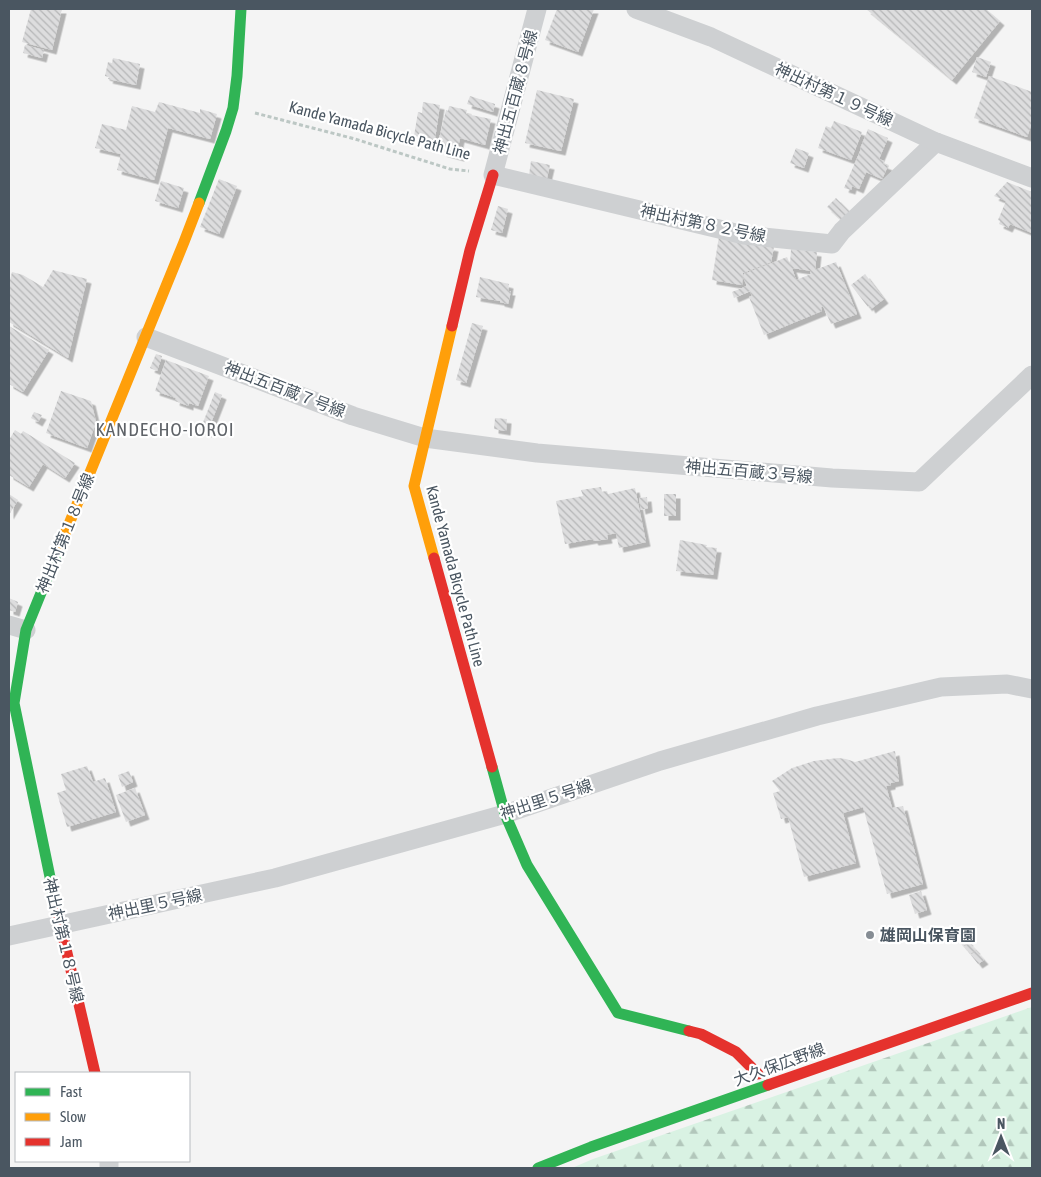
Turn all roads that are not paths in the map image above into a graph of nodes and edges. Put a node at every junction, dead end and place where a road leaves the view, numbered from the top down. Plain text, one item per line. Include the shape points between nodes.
1 (241, 9) edge
2 (537, 9) edge
3 (636, 9) edge
4 (936, 142) junction
5 (493, 175) junction
6 (1032, 178) edge
7 (146, 337) junction
8 (1032, 375) edge
9 (425, 438) junction
10 (17, 627) edge
11 (1032, 690) edge
12 (505, 814) junction
13 (60, 925) junction
14 (9, 936) edge
15 (1032, 993) edge
16 (96, 1072) edge
17 (758, 1074) joint
18 (773, 1084) junction
19 (538, 1168) edge

1 - 7 street, 神出村第１８号線 via 233,108
2 - 5 street, 神出五百蔵８号線
3 - 4 street, 神出村第１９号線 via 711,37
4 - 5 street, 神出村第８２号線 via 832,244 744,235
4 - 6 street, 神出村第１９号線
5 - 9 street, Kande Yamada Bicycle Path Line via 470,250
7 - 9 street, 神出五百蔵７号線 via 352,416
7 - 10 street, 神出村第１８号線 via 54,559
8 - 9 street, 神出五百蔵３号線 via 920,482 822,478 537,453
9 - 12 street, Kande Yamada Bicycle Path Line via 414,486
10 - 13 street, 神出村第１８号線 via 14,703
11 - 12 street, 神出里５号線 via 1007,684 941,687 818,716 660,761
12 - 13 street, 神出里５号線 via 275,878
12 - 17 street, Kande Yamada Bicycle Path Line via 527,865 618,1014 701,1034 736,1052
13 - 14 street, 神出里５号線
13 - 16 street, 神出村第１８号線
15 - 18 street, 大久保広野線
17 - 18 street
18 - 19 street, 大久保広野線

